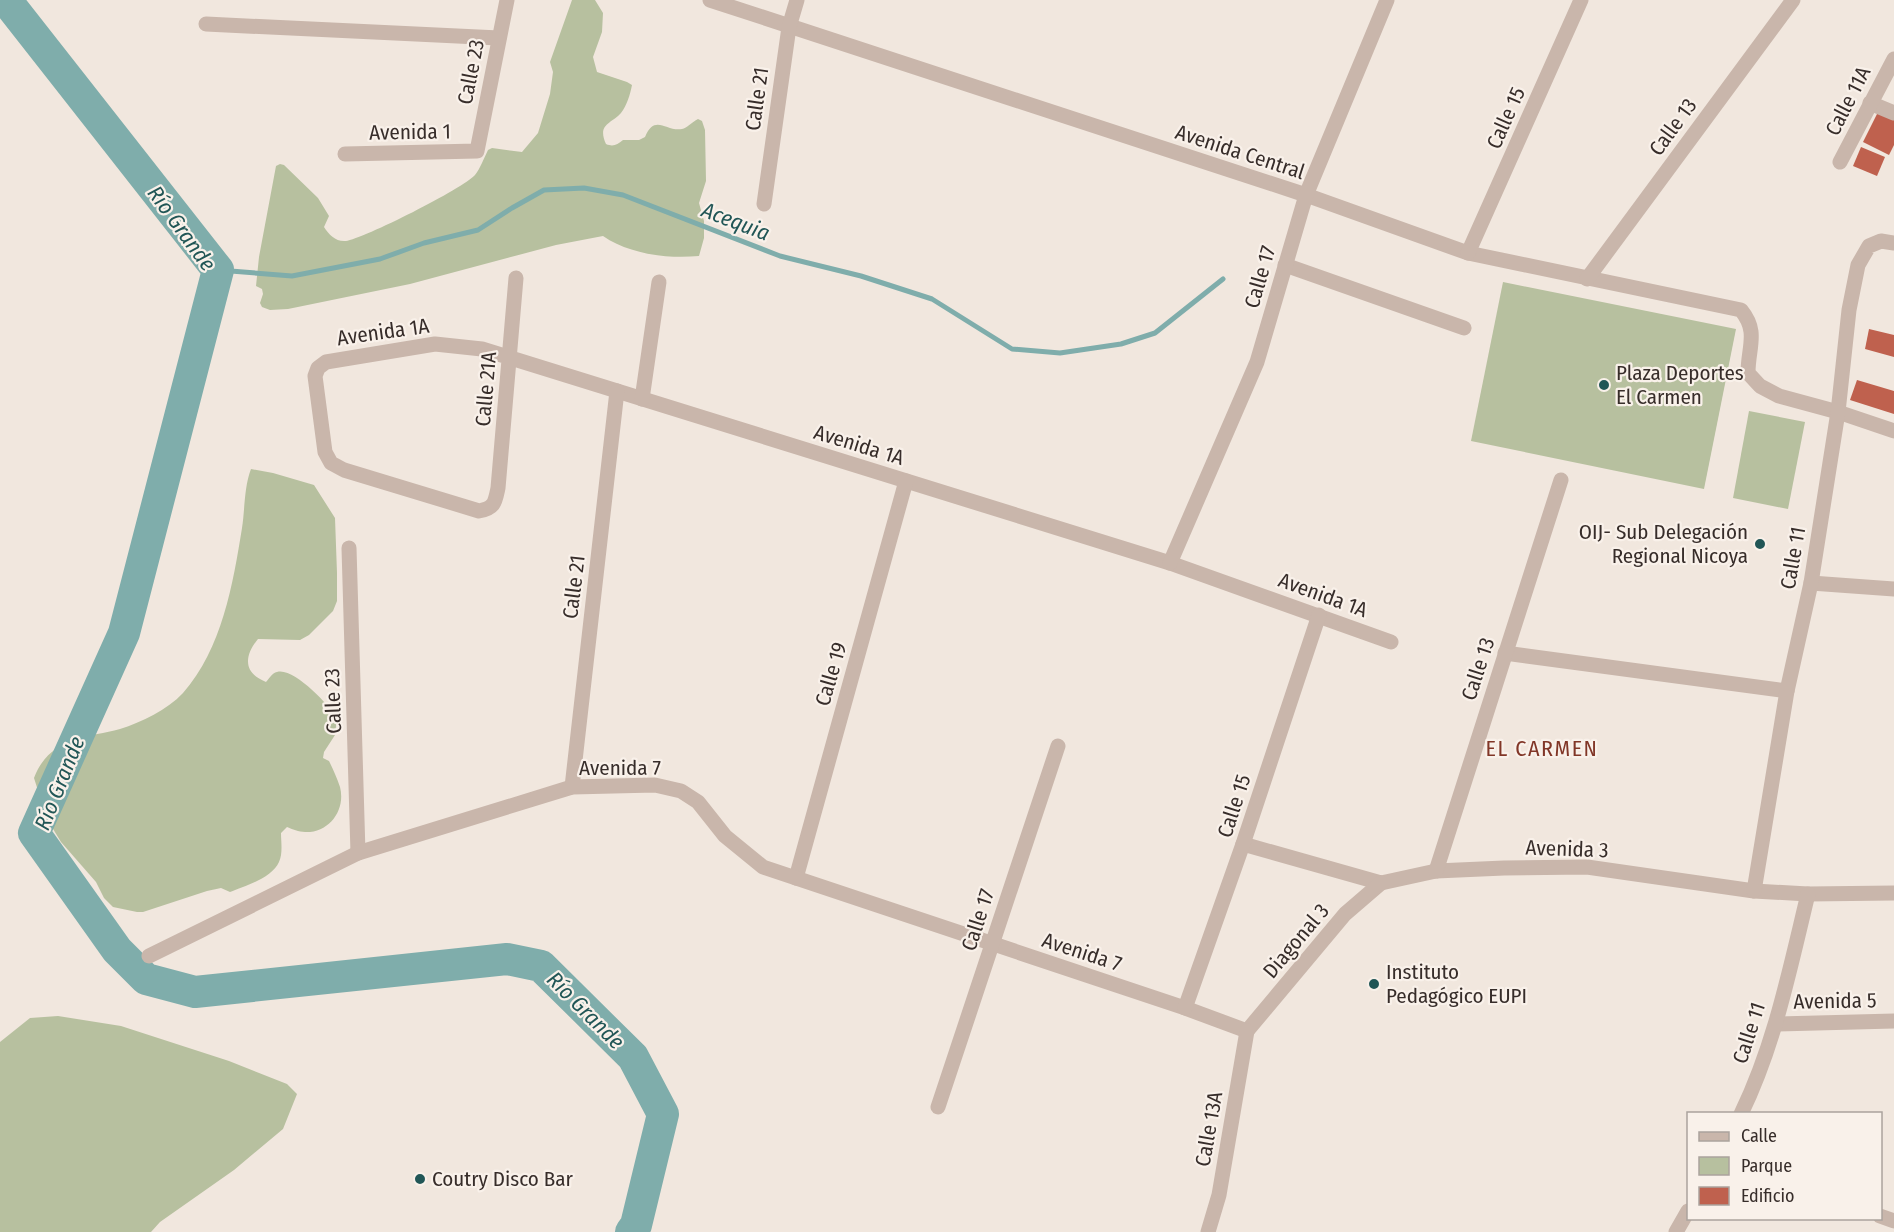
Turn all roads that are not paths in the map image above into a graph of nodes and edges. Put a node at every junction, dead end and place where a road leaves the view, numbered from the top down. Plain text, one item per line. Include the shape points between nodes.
1 (507, 0) edge
2 (710, 0) edge
3 (797, 0) edge
4 (1387, 0) edge
5 (1581, 0) edge
6 (1793, 0) edge
7 (206, 24) dead end
8 (789, 27) junction
9 (499, 38) junction
10 (1894, 59) edge
11 (1870, 103) junction
12 (1894, 113) edge
13 (477, 152) joint
14 (345, 154) dead end
15 (1840, 162) dead end
16 (1306, 195) junction
17 (764, 204) dead end
18 (1888, 242) edge
19 (1468, 253) junction
20 (1285, 266) junction
21 (516, 278) dead end
22 (1587, 279) junction
23 (659, 282) dead end
24 (1464, 328) dead end
25 (510, 358) junction
26 (617, 391) junction
27 (642, 399) junction
28 (1838, 412) junction
29 (1894, 431) edge
30 (331, 463) joint
31 (1561, 480) dead end
32 (906, 481) junction
33 (349, 548) dead end
34 (1170, 563) junction
35 (1811, 583) junction
36 (1894, 589) edge
37 (1319, 615) junction
38 (1390, 642) dead end
39 (1505, 653) junction
40 (1787, 691) junction
41 (1058, 746) dead end
42 (572, 787) junction
43 (1243, 844) junction
44 (358, 853) junction
45 (1436, 871) junction
46 (796, 878) junction
47 (1381, 883) junction
48 (1754, 891) junction
49 (1894, 893) edge
50 (1808, 894) junction
51 (992, 945) junction
52 (149, 956) dead end
53 (1185, 1008) junction
54 (1894, 1021) edge
55 (1776, 1024) junction
56 (1247, 1031) junction
57 (939, 1107) dead end
58 (1742, 1112) edge
59 (1687, 1214) edge
60 (1208, 1232) edge
61 (1676, 1232) edge

1 - 9 street, Calle 23
2 - 8 street, Avenida Central
3 - 8 street, Calle 21
4 - 16 street, Calle 17
5 - 19 street, Calle 15
6 - 22 street, Calle 13
7 - 9 street
8 - 16 street, Avenida Central
8 - 17 street, Calle 21
9 - 13 street, Calle 23
10 - 11 street, Calle 11A
11 - 12 street
11 - 15 street, Calle 11A
13 - 14 street, Avenida 1
16 - 19 street, Avenida Central
16 - 20 street, Calle 17
18 - 28 street, Calle 11 via 1869,246 1858,265
19 - 22 street, Avenida Central
20 - 24 street
20 - 34 street, Calle 17 via 1257,362
21 - 25 street, Calle 21A
22 - 28 street, Avenida Central via 1741,310 1752,331 1748,373 1760,386 1779,396
23 - 27 street
25 - 26 street, Avenida 1A
25 - 30 street, Avenida 1A via 482,348 435,344 326,362 315,376
25 - 30 street, Calle 21A via 498,488 488,509 479,511
26 - 27 street, Avenida 1A
26 - 42 street, Calle 21
27 - 32 street, Avenida 1A
28 - 29 street
28 - 35 street, Calle 11
31 - 39 street, Calle 13
32 - 34 street, Avenida 1A
32 - 46 street, Calle 19
33 - 44 street, Calle 23
34 - 37 street, Avenida 1A
35 - 36 street
35 - 40 street, Calle 11
37 - 38 street, Avenida 1A
37 - 43 street, Calle 15
39 - 40 street
39 - 45 street, Calle 13
40 - 48 street, Calle 11
41 - 51 street, Calle 17
42 - 44 street, Avenida 7
42 - 46 street, Avenida 7 via 655,785 681,791 698,802 725,836 763,867
43 - 47 street, Avenida 3
43 - 53 street, Calle 15
44 - 52 street, Avenida 7
45 - 47 street, Avenida 3
45 - 48 street, Avenida 3 via 1587,867
46 - 51 street, Avenida 7
47 - 56 street, Diagonal 3 via 1346,914
48 - 50 street, Avenida 3
49 - 50 street, Avenida 3
50 - 55 street, Calle 11
51 - 53 street, Avenida 7
51 - 57 street, Calle 17
53 - 56 street, Avenida 7
54 - 55 street, Avenida 5
55 - 58 street, Calle 11
56 - 60 street, Calle 13A via 1219,1195
59 - 61 street

